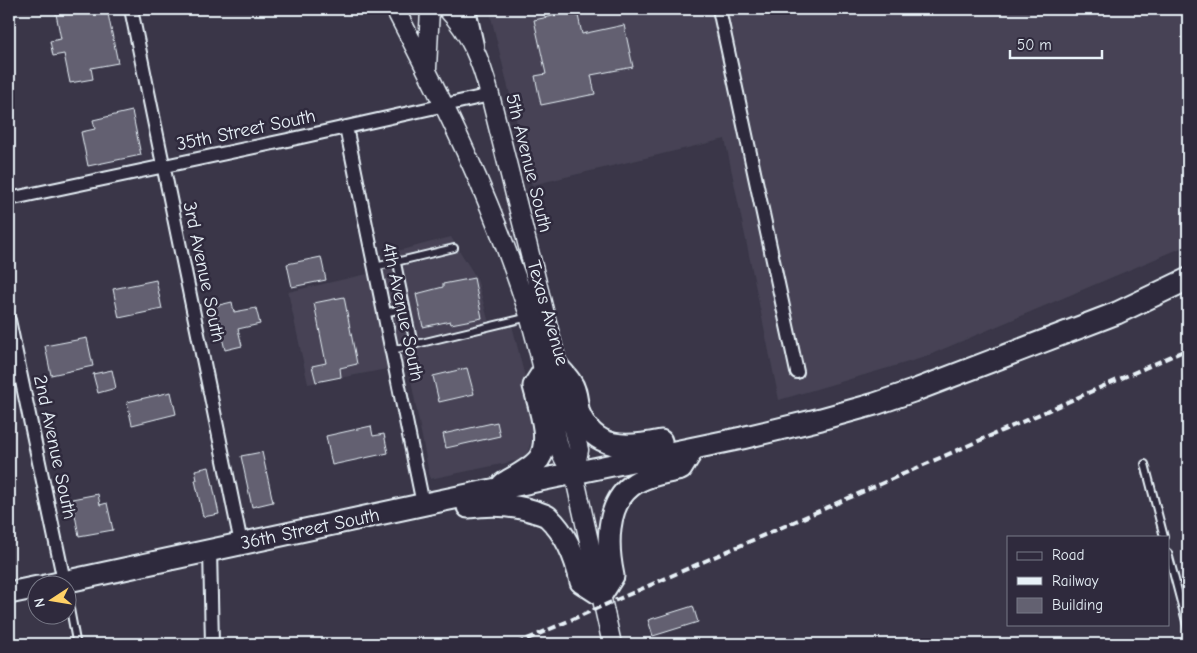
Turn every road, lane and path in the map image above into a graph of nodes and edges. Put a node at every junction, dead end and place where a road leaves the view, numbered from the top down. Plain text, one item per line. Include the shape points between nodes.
1 (131, 9) edge
2 (395, 9) edge
3 (430, 9) edge
4 (447, 9) edge
5 (469, 9) edge
6 (719, 9) edge
7 (481, 64) junction
8 (426, 69) junction
9 (490, 95) junction
10 (443, 105) junction
11 (346, 127) junction
12 (163, 166) junction
13 (9, 199) edge
14 (454, 248) dead end
15 (397, 263) junction
16 (375, 268) junction
17 (1188, 279) edge
18 (406, 308) junction
19 (384, 313) junction
20 (529, 317) junction
21 (9, 320) edge
22 (414, 345) junction
23 (392, 350) junction
24 (551, 370) junction
25 (797, 372) dead end
26 (816, 420) junction
27 (694, 448) junction
28 (1145, 464) dead end
29 (574, 474) junction
30 (494, 490) junction
31 (423, 504) junction
32 (380, 514) junction
33 (1164, 536) edge
34 (241, 544) junction
35 (210, 550) junction
36 (1170, 561) edge
37 (58, 576) edge
38 (78, 583) edge
39 (28, 589) edge
40 (9, 593) edge
41 (601, 595) junction
42 (71, 626) edge
43 (1188, 629) edge
44 (76, 643) edge
45 (212, 644) edge
46 (612, 644) edge

1 - 12 street, 3rd Avenue South
2 - 8 main road, Texas Avenue
3 - 8 main road
4 - 7 main road via 462,25
5 - 7 street, 5th Avenue South
6 - 25 street
7 - 9 main road, 5th Avenue South
8 - 10 main road, Texas Avenue
9 - 10 street, 35th Street South
9 - 24 main road, 5th Avenue South
10 - 11 street, 35th Street South
10 - 20 main road, Texas Avenue via 496,223
11 - 12 street, 35th Street South
11 - 16 street, 4th Avenue South
12 - 13 street, 35th Street South
12 - 34 street, 3rd Avenue South
14 - 15 lane
15 - 16 lane
15 - 18 lane
16 - 19 street, 4th Avenue South
17 - 26 highway via 1117,313 922,388
18 - 19 lane
18 - 22 lane
19 - 23 street, 4th Avenue South
20 - 22 lane
20 - 24 main road, Texas Avenue
21 - 37 street, 2nd Avenue South
22 - 23 lane
23 - 31 street, 4th Avenue South
24 - 26 highway via 572,384 580,413 591,431 605,442 621,447 762,419
24 - 29 main road, 5th Avenue South via 579,450
24 - 30 highway via 534,386 544,427 545,443 539,458
26 - 27 highway, 36th Street South
27 - 29 highway, 36th Street South
27 - 41 highway via 682,469 630,486 619,500 609,536 613,576
28 - 33 lane
29 - 30 highway, 36th Street South
29 - 41 main road
30 - 31 highway, 36th Street South
31 - 32 highway, 36th Street South
32 - 34 highway, 36th Street South
32 - 41 highway via 409,520 490,504 512,506 546,516 560,532 576,560 581,582
34 - 35 highway, 36th Street South
35 - 38 highway, 36th Street South
35 - 45 street
36 - 43 lane
39 - 40 highway
41 - 46 main road
42 - 44 lane

